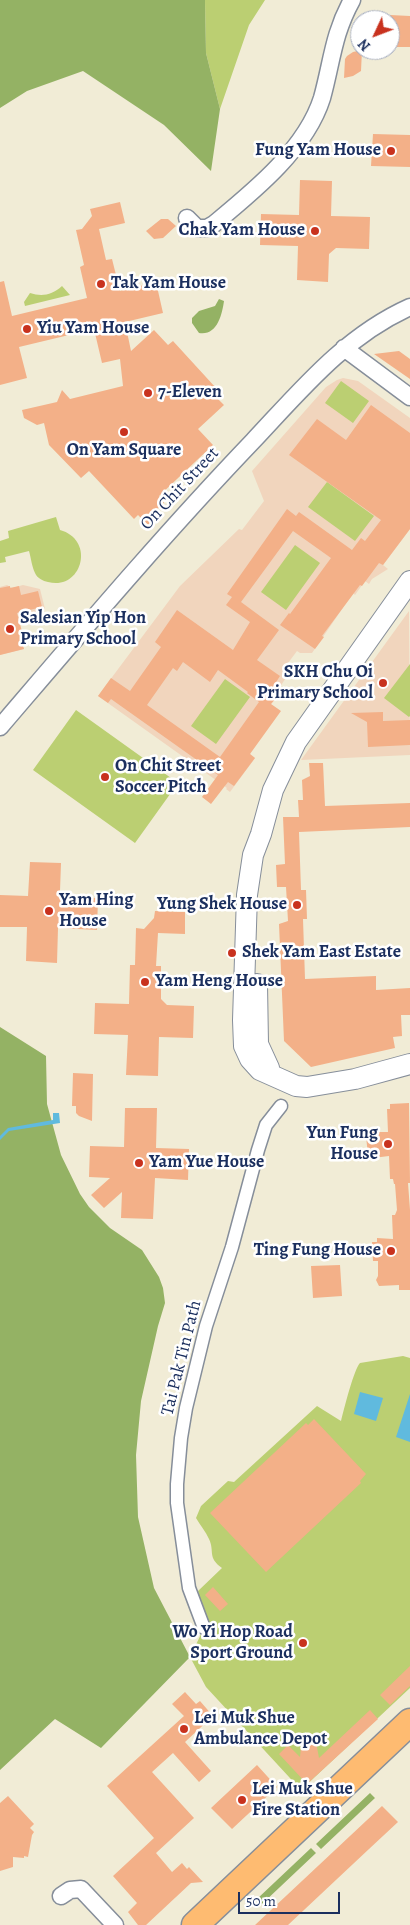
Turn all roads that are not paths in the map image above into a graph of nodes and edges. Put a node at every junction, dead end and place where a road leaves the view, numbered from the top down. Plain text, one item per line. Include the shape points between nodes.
1 (352, 0) edge
2 (187, 218) dead end
3 (410, 307) edge
4 (344, 348) junction
5 (410, 398) edge
6 (410, 581) edge
7 (0, 727) edge
8 (410, 1064) edge
9 (281, 1106) dead end
10 (204, 1628) dead end
11 (410, 1722) edge
12 (61, 1896) dead end
13 (115, 1925) edge
14 (195, 1925) edge

1 - 2 street via 336,35 321,99 296,146 214,224 197,228
3 - 4 street, On Chit Street via 371,328
4 - 5 street
4 - 7 street, On Chit Street via 327,362 174,524
6 - 8 street via 296,742 273,790 253,855 247,896 243,1020 244,1046 250,1059 260,1070 296,1086 355,1079
9 - 10 street, Tai Pak Tin Path via 266,1125 258,1150 232,1247 206,1326 181,1438 177,1503 189,1588
11 - 14 main road
12 - 13 street via 70,1890 81,1889

